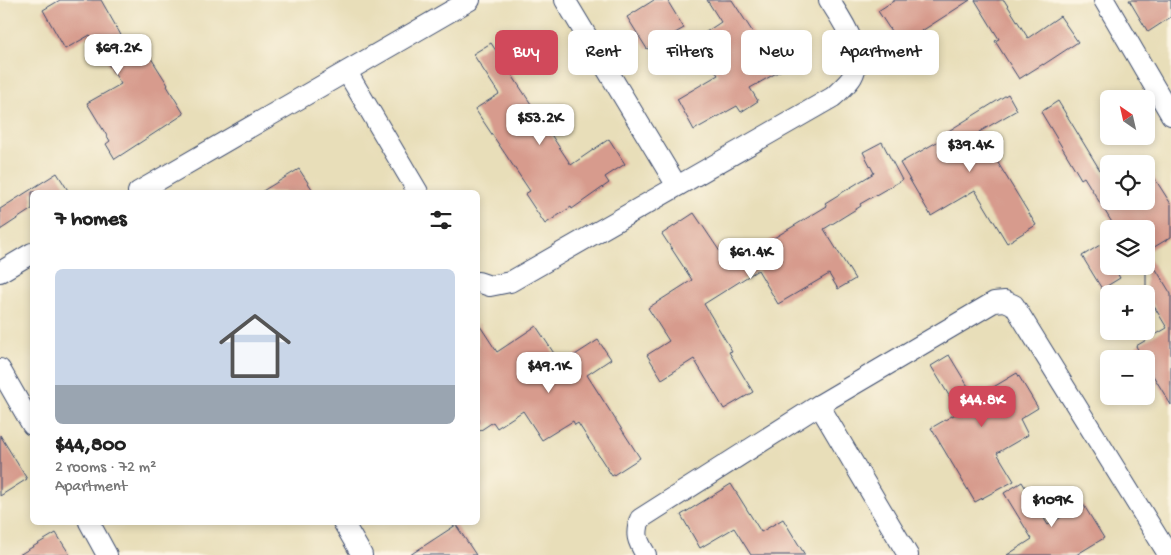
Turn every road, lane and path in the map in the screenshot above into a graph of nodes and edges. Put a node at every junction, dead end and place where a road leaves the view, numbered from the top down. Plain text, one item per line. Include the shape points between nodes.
1 (470, 0) edge
2 (565, 0) edge
3 (829, 0) edge
4 (1104, 0) edge
5 (347, 72) junction
6 (1171, 115) edge
7 (676, 186) junction
8 (146, 190) edge
9 (417, 190) edge
10 (30, 254) edge
11 (0, 272) edge
12 (480, 283) edge
13 (0, 369) edge
14 (819, 405) junction
15 (30, 422) edge
16 (91, 525) edge
17 (345, 525) edge
18 (1169, 554) edge
19 (107, 555) edge
20 (362, 555) edge
21 (646, 555) edge
22 (908, 555) edge

1 - 5 street
2 - 7 street
3 - 7 street via 854,47 857,64 852,77 833,97
4 - 6 street
5 - 8 street
5 - 9 street
7 - 12 street via 510,282 490,286
10 - 11 street
13 - 15 street
14 - 18 street via 994,302 1005,301 1014,305
14 - 21 street via 640,518 636,530
14 - 22 street
16 - 19 street
17 - 20 street

